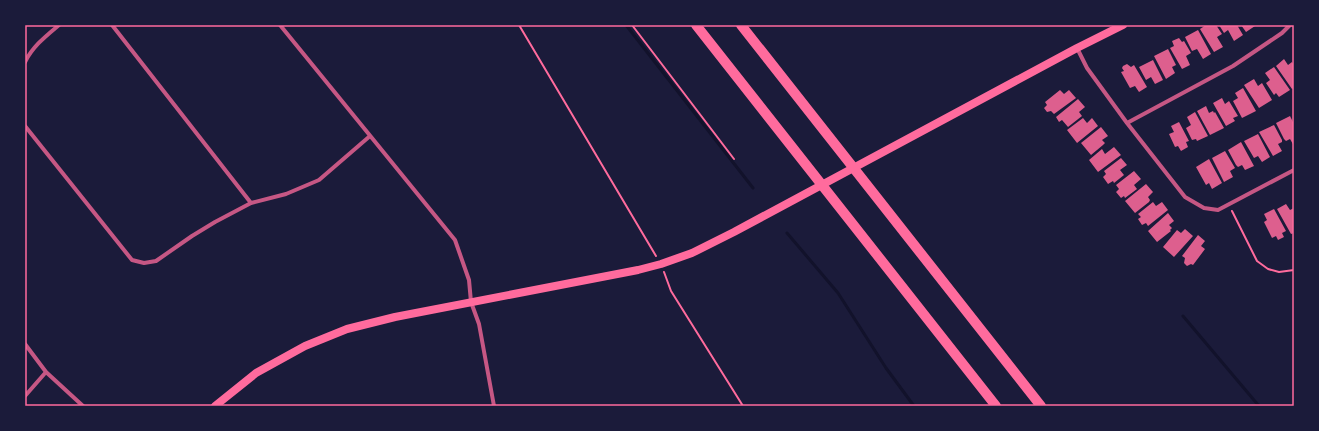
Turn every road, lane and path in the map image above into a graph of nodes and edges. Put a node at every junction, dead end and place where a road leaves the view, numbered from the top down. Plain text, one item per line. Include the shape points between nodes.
1 (59, 25) edge
2 (112, 25) edge
3 (280, 25) edge
4 (519, 25) edge
5 (632, 25) edge
6 (696, 25) edge
7 (741, 25) edge
8 (1123, 25) edge
9 (1290, 25) edge
10 (1077, 48) junction
11 (25, 62) edge
12 (1127, 123) junction
13 (25, 126) edge
14 (370, 136) junction
15 (734, 158) dead end
16 (1294, 170) edge
17 (252, 203) junction
18 (1229, 204) junction
19 (661, 264) junction
20 (1294, 270) edge
21 (471, 302) junction
22 (25, 344) edge
23 (46, 372) junction
24 (25, 396) edge
25 (83, 406) edge
26 (215, 406) edge
27 (494, 406) edge
28 (743, 406) edge
29 (996, 406) edge
30 (1041, 406) edge

1 - 11 street via 43,38
2 - 17 street
3 - 14 street
4 - 19 path
5 - 15 path
6 - 29 highway
7 - 30 highway
8 - 10 main road
9 - 12 street via 1233,66
10 - 12 street via 1087,68
10 - 19 main road via 787,204 692,253
12 - 18 street via 1185,198 1204,208 1218,210
13 - 17 street via 132,260 144,263 156,261 215,222
14 - 17 street via 319,180 286,194
14 - 21 street via 455,240 469,280
16 - 18 street
18 - 20 path via 1257,261 1268,269 1279,272
19 - 21 main road
19 - 28 path via 671,291
21 - 26 main road via 348,329 305,346 256,373
21 - 27 street via 479,324
22 - 23 street
23 - 24 street
23 - 25 street

